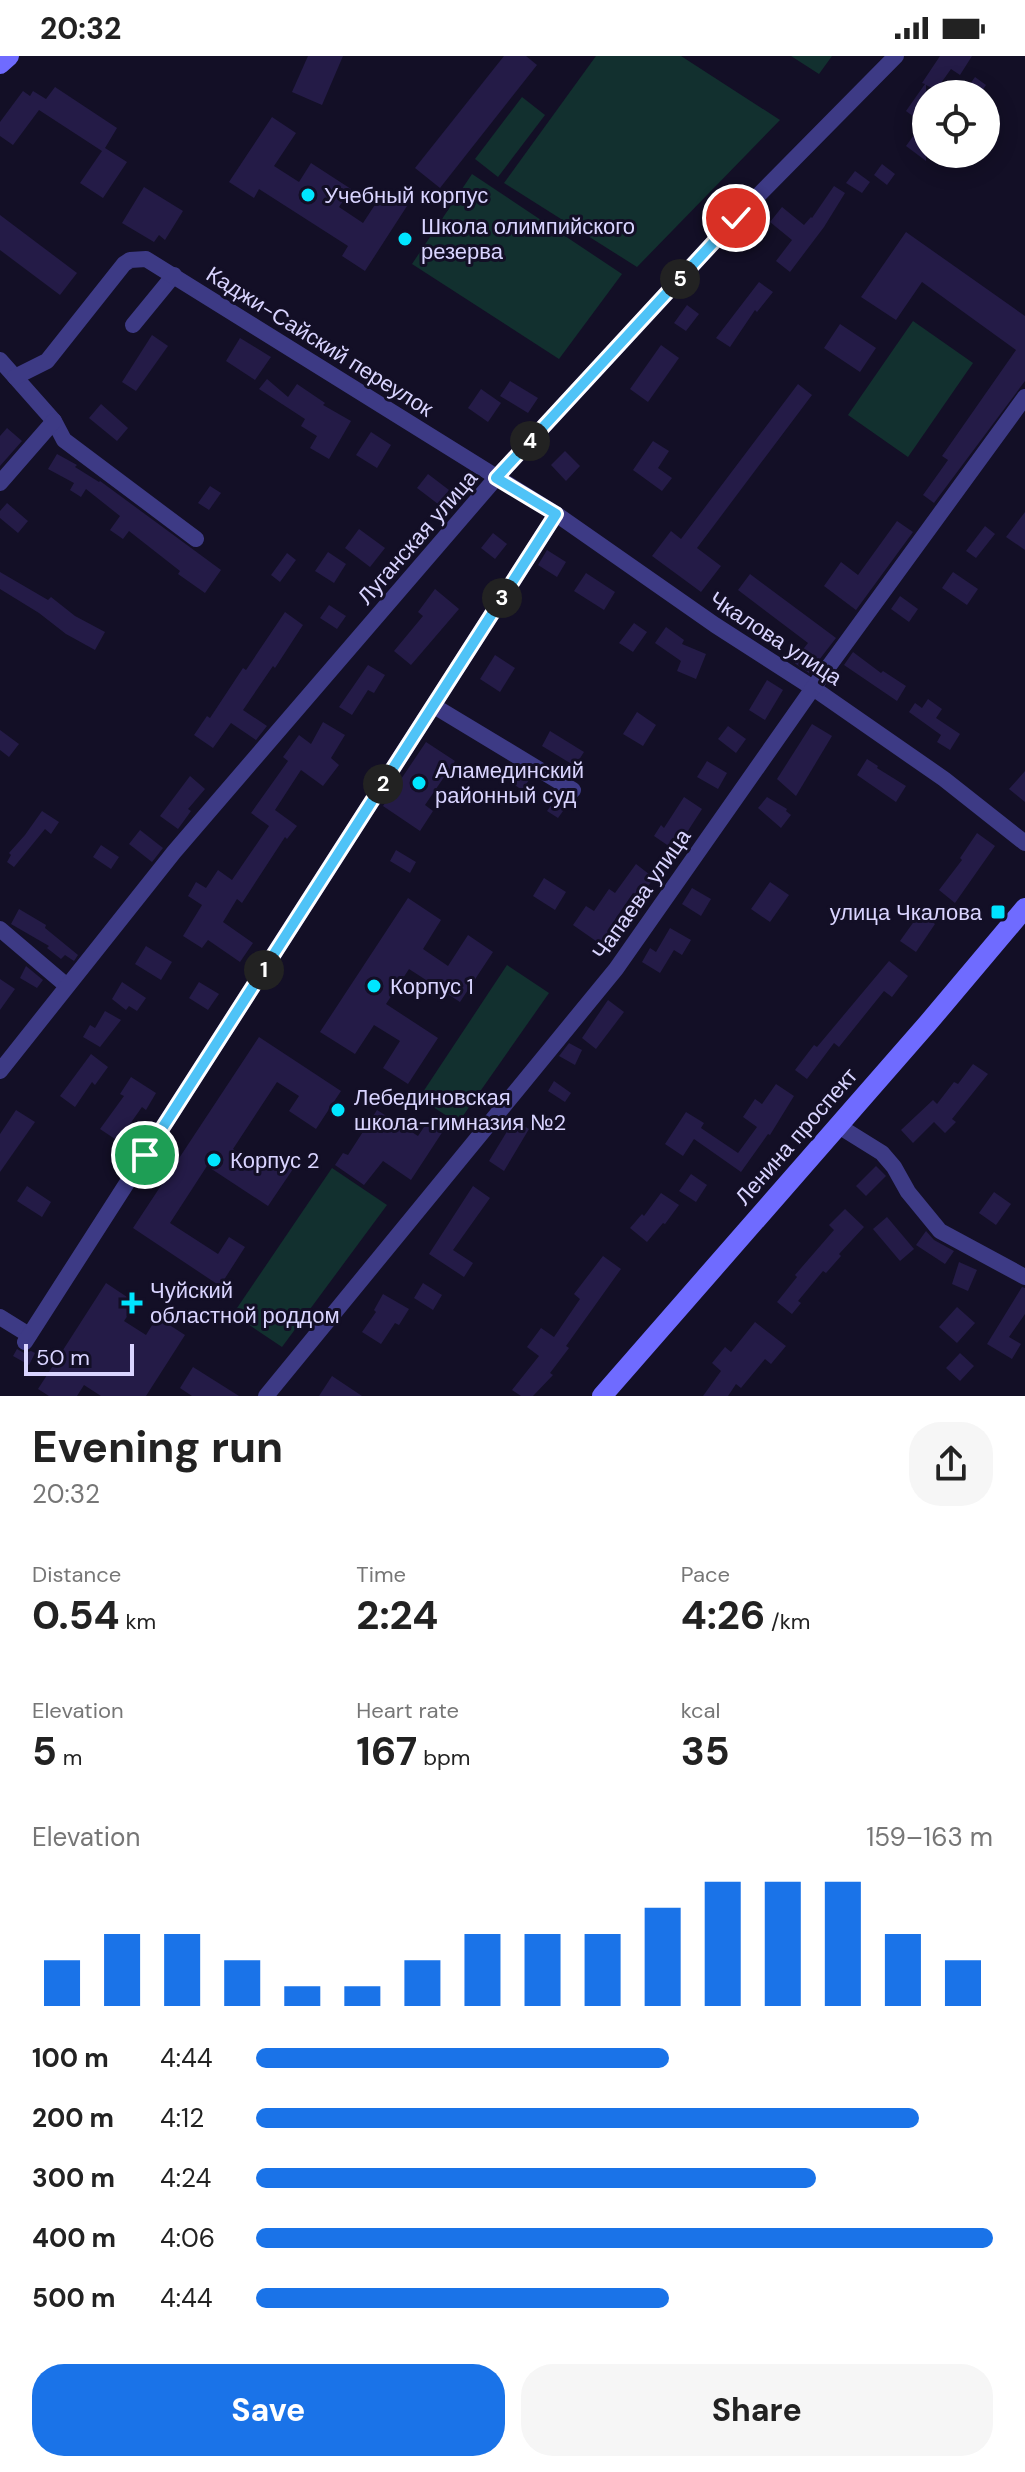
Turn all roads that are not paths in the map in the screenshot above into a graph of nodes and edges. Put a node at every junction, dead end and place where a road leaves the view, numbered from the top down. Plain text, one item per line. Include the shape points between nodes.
1 (9, 56) edge
2 (896, 56) edge
3 (0, 64) edge
4 (174, 275) junction
5 (133, 325) dead end
6 (0, 360) edge
7 (15, 377) junction
8 (1025, 397) edge
9 (54, 421) junction
10 (496, 478) junction
11 (0, 483) edge
12 (556, 514) junction
13 (196, 539) dead end
14 (813, 688) junction
15 (434, 706) junction
16 (573, 790) dead end
17 (1025, 843) edge
18 (1025, 908) edge
19 (0, 929) edge
20 (67, 986) junction
21 (0, 1071) edge
22 (837, 1125) junction
23 (1025, 1277) edge
24 (0, 1317) edge
25 (266, 1396) edge
26 (602, 1396) edge

1 - 3 main road
2 - 10 street, Луганская улица via 736,218
4 - 5 street, Каджи-Сайский переулок
4 - 7 street via 146,259 130,260 47,361
4 - 10 street, Каджи-Сайский переулок
6 - 7 street
7 - 9 street
8 - 14 street, Чапаева улица
9 - 11 street
9 - 13 street via 64,440
10 - 12 street, Чкалова улица
10 - 20 street, Луганская улица via 174,852
12 - 14 street, Чкалова улица
12 - 15 street
14 - 17 street, Чкалова улица
14 - 25 street, Чапаева улица via 616,969
15 - 16 street
15 - 24 street via 27,1339
18 - 22 main road, Ленина проспект
19 - 20 street
20 - 21 street, Луганская улица
22 - 23 street via 882,1153 940,1231
22 - 26 main road, Ленина проспект

